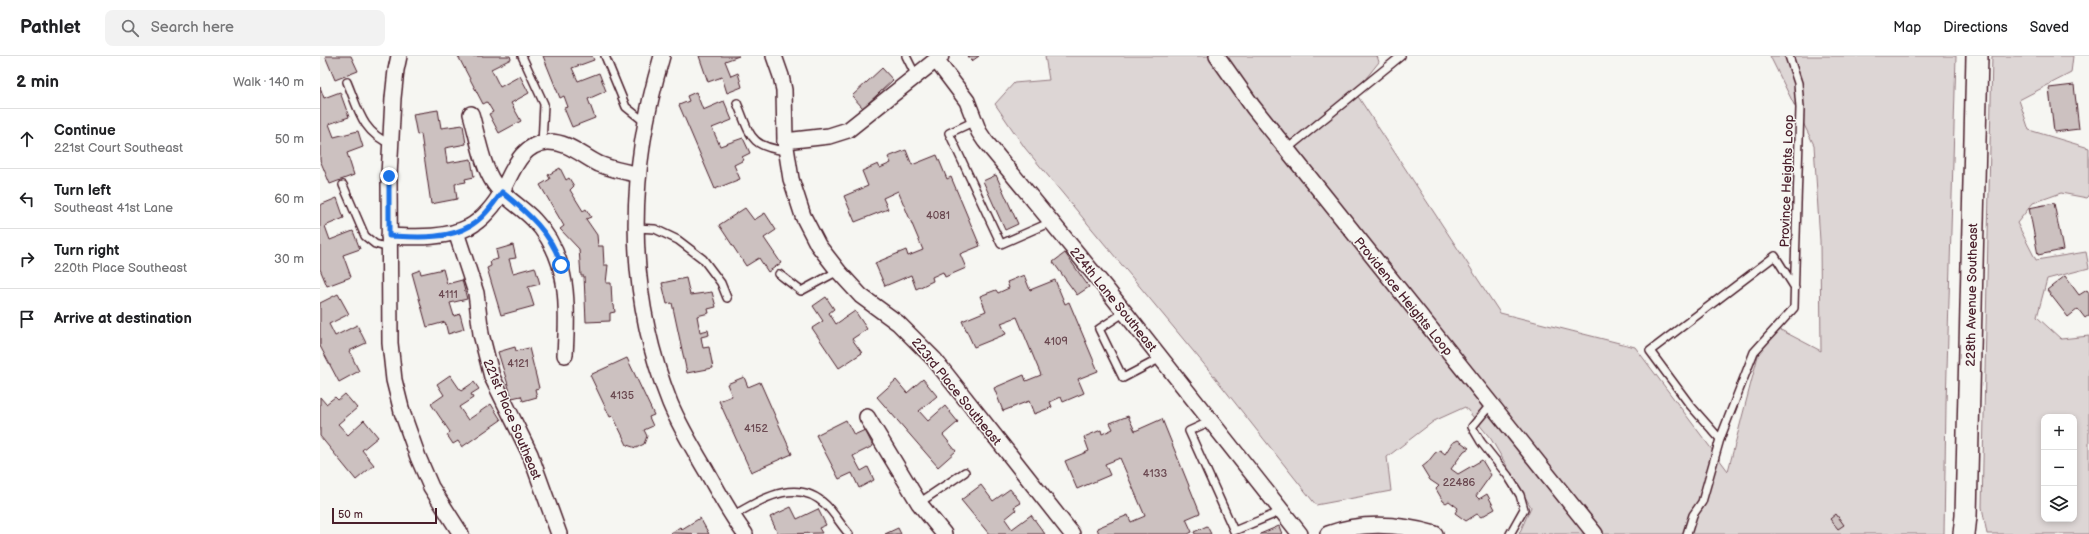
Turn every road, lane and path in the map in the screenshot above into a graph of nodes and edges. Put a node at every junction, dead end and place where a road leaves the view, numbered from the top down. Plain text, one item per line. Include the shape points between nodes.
1 (399, 56) edge
2 (522, 56) edge
3 (605, 56) edge
4 (662, 56) edge
5 (774, 56) edge
6 (906, 56) edge
7 (1217, 56) edge
8 (1401, 56) edge
9 (1789, 56) edge
10 (1977, 56) edge
11 (939, 58) edge
12 (916, 76) junction
13 (347, 82) dead end
14 (737, 103) dead end
15 (471, 114) dead end
16 (975, 121) junction
17 (646, 122) junction
18 (391, 144) junction
19 (542, 144) junction
20 (786, 146) junction
21 (1287, 149) junction
22 (637, 174) junction
23 (343, 185) dead end
24 (502, 192) junction
25 (1051, 222) junction
26 (636, 228) junction
27 (456, 232) junction
28 (389, 242) junction
29 (838, 271) junction
30 (779, 274) dead end
31 (1795, 288) junction
32 (727, 298) dead end
33 (1125, 312) junction
34 (565, 354) dead end
35 (1161, 358) junction
36 (1491, 404) junction
37 (867, 417) dead end
38 (1211, 420) junction
39 (1720, 439) junction
40 (964, 472) dead end
41 (919, 503) junction
42 (1282, 511) junction
43 (732, 516) junction
44 (461, 534) edge
45 (559, 534) edge
46 (745, 534) edge
47 (849, 534) edge
48 (944, 534) edge
49 (1072, 534) edge
50 (1300, 534) edge
51 (1328, 534) edge
52 (1435, 534) edge
53 (1510, 534) edge
54 (1594, 534) edge
55 (1688, 534) edge
56 (1964, 534) edge

1 - 18 street via 393,98
2 - 19 lane via 544,104
3 - 17 lane via 626,107
4 - 17 street
5 - 20 street, 223rd Place Southeast via 784,90
6 - 12 lane
7 - 21 street, Providence Heights Loop
8 - 21 lane
9 - 31 lane, Province Heights Loop via 1798,83 1800,108
10 - 56 main road, 228th Avenue Southeast
11 - 12 street
11 - 16 street, 224th Lane Southeast via 967,100
12 - 20 street via 848,130
13 - 18 lane via 364,124 378,139
14 - 20 lane via 751,135 758,144 768,148
15 - 24 street via 488,170 493,182
16 - 25 street, 224th Lane Southeast via 986,141
16 - 25 lane via 948,133 1001,244
17 - 22 street
18 - 28 street
19 - 22 street via 561,144 576,149 599,164
19 - 24 street via 525,152 516,162
20 - 29 street, 223rd Place Southeast via 791,179 803,216 818,245
21 - 36 street, Providence Heights Loop
22 - 26 street
23 - 28 lane via 365,236 375,244
24 - 27 street via 484,216 471,226
24 - 34 street via 536,222 558,257 564,277 567,307
25 - 33 street, 224th Lane Southeast
26 - 32 lane via 655,229 678,240 697,254 721,283
26 - 43 street via 642,299 658,368 671,404 696,454
27 - 28 street
27 - 45 street, 221st Place Southeast via 476,293 481,334 492,377 530,454
28 - 44 street via 390,343 394,380 418,457 431,486
29 - 30 lane via 801,291
29 - 49 street, 223rd Place Southeast via 861,296 898,323 934,359
31 - 39 lane, Province Heights Loop via 1794,308 1754,352
31 - 39 lane via 1775,256 1650,351 1690,405
33 - 35 street, 224th Lane Southeast
33 - 35 lane via 1099,330 1123,378
35 - 38 street, 224th Lane Southeast
36 - 53 lane via 1472,427 1520,495 1524,509
36 - 54 street, Providence Heights Loop
37 - 41 street
38 - 42 street, 224th Lane Southeast
38 - 42 lane via 1189,431 1234,531
39 - 55 lane via 1702,502 1693,515
40 - 41 lane
41 - 48 street
42 - 50 street, 224th Lane Southeast
43 - 46 street
43 - 47 lane via 770,495 796,491 812,495 825,504
51 - 52 street via 1373,525 1397,526

